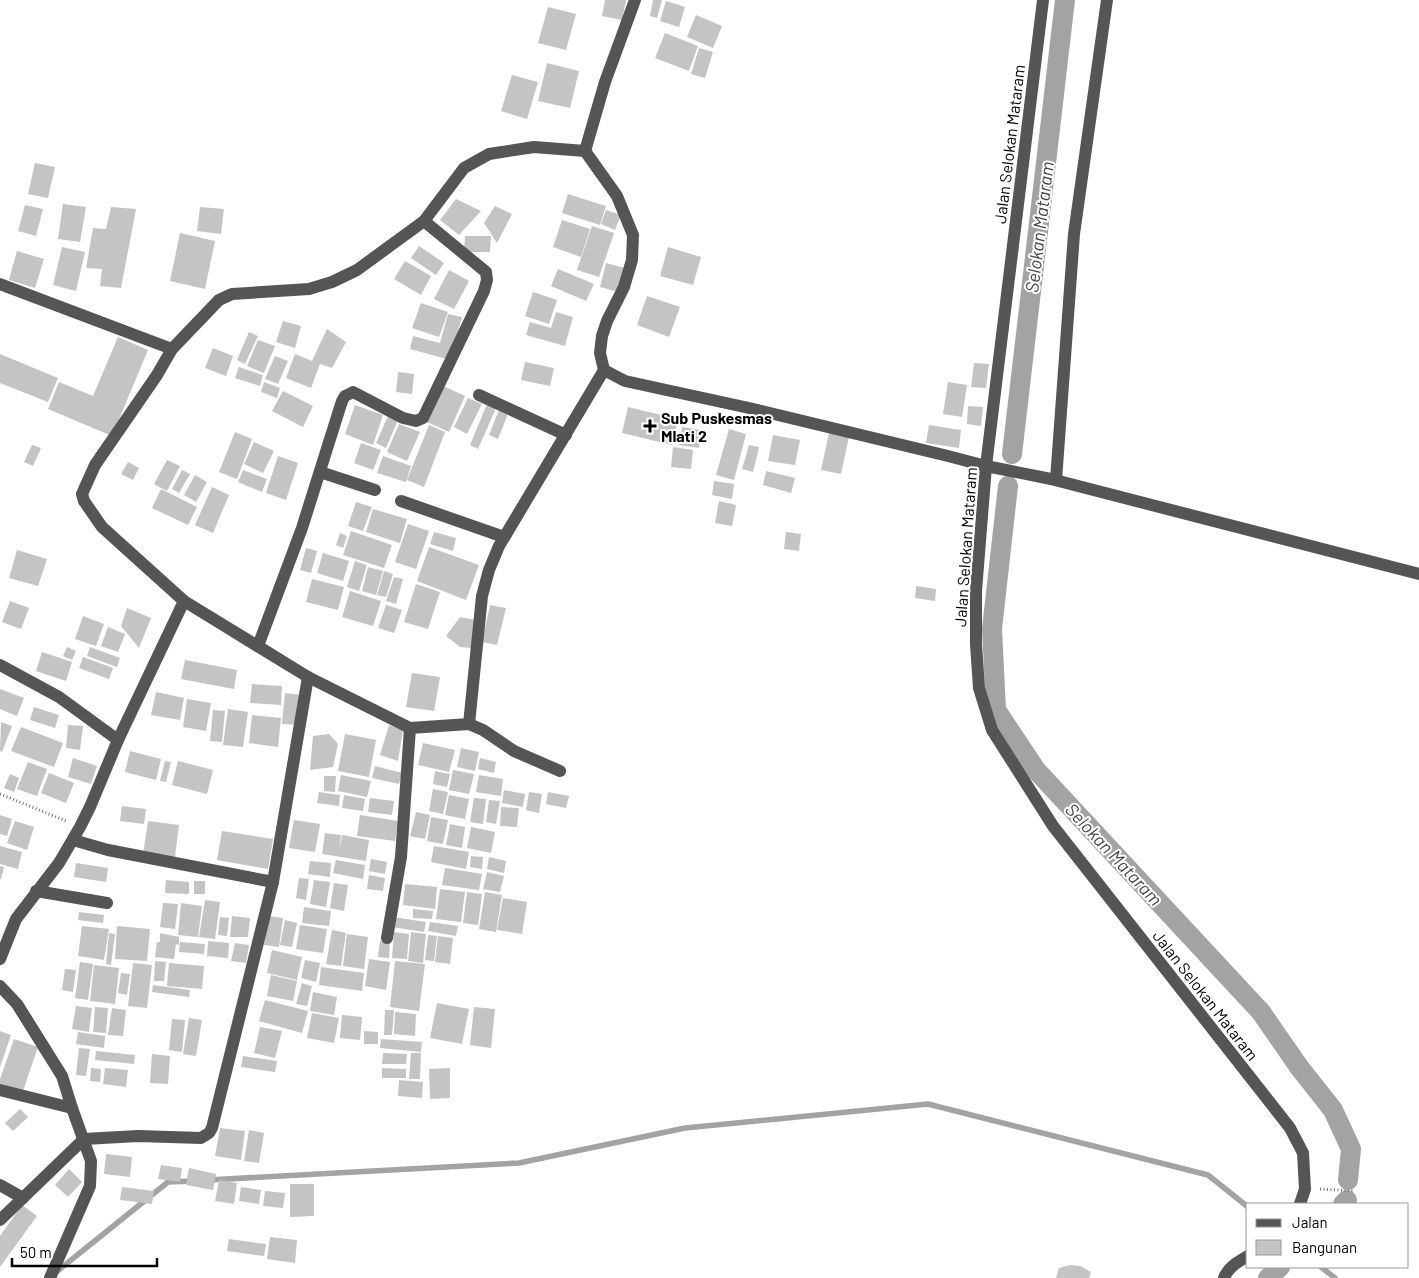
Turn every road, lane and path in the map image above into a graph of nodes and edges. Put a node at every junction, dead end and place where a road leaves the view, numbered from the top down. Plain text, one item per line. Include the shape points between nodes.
1 (635, 0) edge
2 (1043, 0) edge
3 (1107, 0) edge
4 (585, 150) junction
5 (424, 221) junction
6 (0, 284) edge
7 (172, 348) junction
8 (604, 370) junction
9 (479, 395) dead end
10 (566, 435) junction
11 (986, 466) junction
12 (320, 472) junction
13 (1054, 480) junction
14 (374, 490) dead end
15 (401, 501) dead end
16 (504, 537) junction
17 (1419, 574) edge
18 (184, 601) junction
19 (258, 646) junction
20 (0, 665) edge
21 (308, 678) junction
22 (469, 724) junction
23 (410, 728) junction
24 (118, 740) junction
25 (560, 771) dead end
26 (0, 794) edge
27 (80, 827) junction
28 (73, 840) junction
29 (273, 882) junction
30 (36, 892) junction
31 (107, 903) dead end
32 (387, 938) dead end
33 (0, 959) edge
34 (0, 986) edge
35 (0, 1090) edge
36 (72, 1108) junction
37 (84, 1140) junction
38 (0, 1185) edge
39 (1316, 1189) dead end
40 (1354, 1191) dead end
41 (24, 1198) junction
42 (1300, 1203) edge
43 (0, 1220) edge
44 (1246, 1257) edge
45 (50, 1278) edge
46 (1224, 1278) edge

1 - 4 street via 605,82
2 - 11 street, Jalan Selokan Mataram
3 - 13 street via 1074,234
4 - 5 street via 534,148 488,154 464,168
4 - 8 street via 617,196 633,235 632,260 624,287 602,336 600,353
5 - 7 street via 358,270 332,282 309,289 232,294 219,300
5 - 12 street via 486,272 484,291 423,418 416,421 403,418 353,392 349,393 342,401
6 - 7 street
7 - 18 street via 95,465 82,494 102,527
8 - 10 street
8 - 11 street via 626,381
9 - 10 street
10 - 16 street
11 - 13 street
11 - 42 street, Jalan Selokan Mataram via 976,591 976,644 979,688 992,730 1053,826 1290,1128 1303,1153 1305,1189
12 - 14 street
12 - 19 street
13 - 17 street
15 - 16 street
16 - 22 street via 489,570 482,596
18 - 19 street
18 - 24 street
19 - 21 street
20 - 24 street via 59,697
21 - 23 street
21 - 29 street
22 - 23 street
22 - 25 street via 514,751
23 - 32 street via 401,857
24 - 27 street
26 - 27 path
27 - 28 street
28 - 29 street via 108,850
28 - 30 street
29 - 37 street via 209,1133 201,1138 138,1136
30 - 31 street
30 - 33 street via 16,919
34 - 36 street via 17,1004 62,1076
35 - 36 street
36 - 37 street
37 - 41 street
37 - 45 street via 91,1161 90,1186
38 - 41 street
39 - 40 path
41 - 43 street
44 - 46 street via 1233,1265

